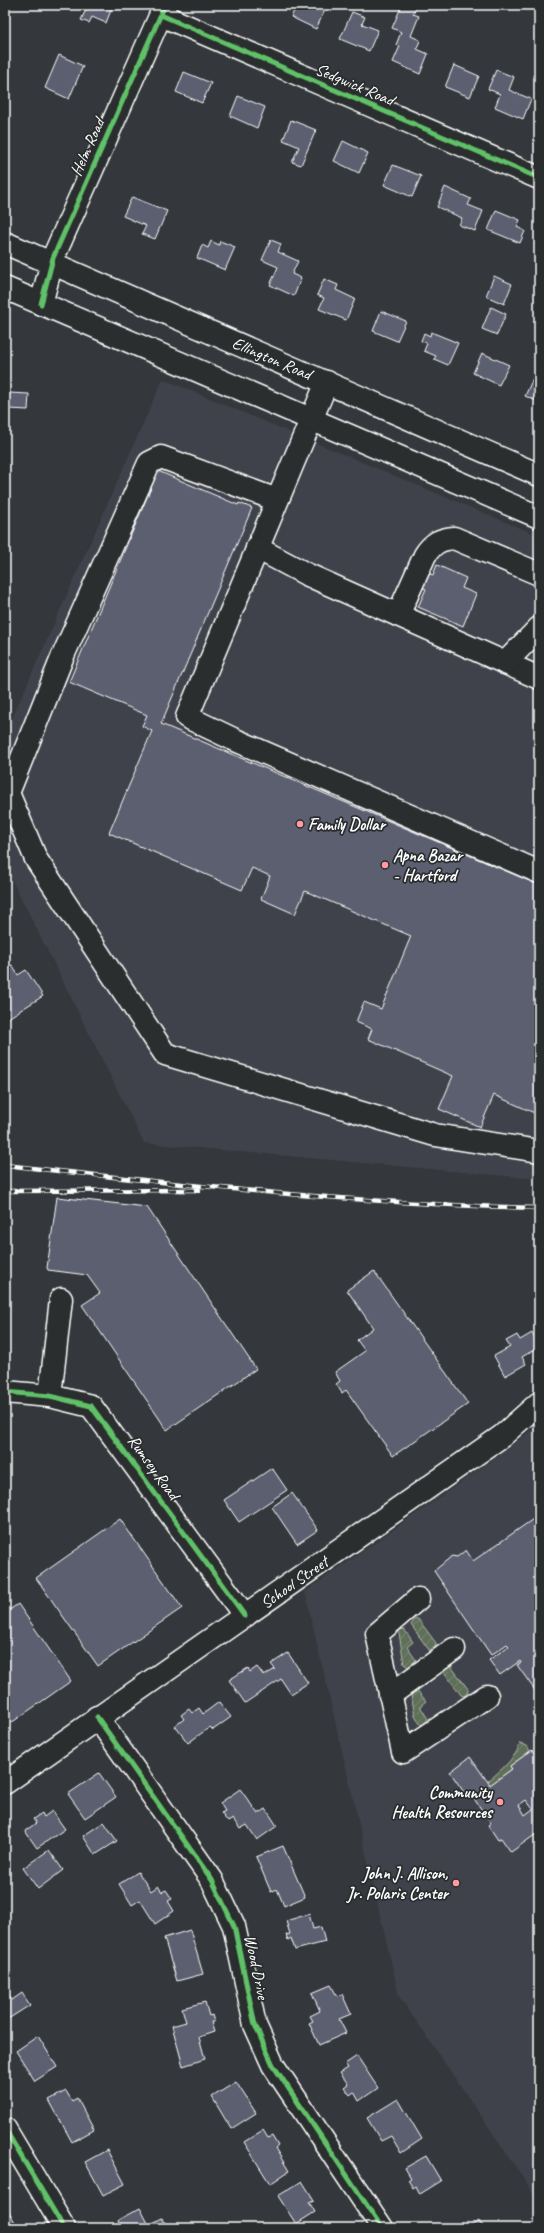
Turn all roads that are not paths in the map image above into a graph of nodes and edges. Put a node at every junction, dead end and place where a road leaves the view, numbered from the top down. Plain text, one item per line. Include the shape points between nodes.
1 (163, 10) edge
2 (539, 178) edge
3 (5, 243) edge
4 (51, 263) junction
5 (5, 288) edge
6 (41, 304) junction
7 (327, 382) junction
8 (311, 420) junction
9 (539, 475) edge
10 (277, 500) junction
11 (539, 517) edge
12 (256, 548) junction
13 (539, 574) edge
14 (398, 615) junction
15 (539, 628) edge
16 (505, 663) junction
17 (539, 678) edge
18 (539, 872) edge
19 (539, 1151) edge
20 (61, 1299) dead end
21 (5, 1392) edge
22 (50, 1396) junction
23 (539, 1403) edge
24 (418, 1599) dead end
25 (245, 1616) junction
26 (454, 1649) dead end
27 (390, 1695) junction
28 (487, 1696) dead end
29 (97, 1717) junction
30 (5, 1783) edge
31 (5, 2128) edge
32 (64, 2228) edge
33 (382, 2228) edge

1 - 2 main road, Sedgwick Road
1 - 4 main road, Helm Road
3 - 4 main road, Ellington Road
4 - 6 main road, Helm Road
4 - 7 main road, Ellington Road
5 - 6 main road
6 - 8 main road
7 - 8 main road
7 - 9 main road, Ellington Road
8 - 10 main road
8 - 11 main road
10 - 12 main road
10 - 19 main road via 161,457 149,463 62,658 8,793 36,859 165,1054 435,1135
12 - 14 main road via 306,574
12 - 18 main road via 188,717
13 - 14 main road via 454,538 442,538 425,554
14 - 16 main road
15 - 16 main road
16 - 17 main road
20 - 22 main road
21 - 22 main road, Rumsey Road
22 - 25 main road, Rumsey Road via 91,1406
23 - 25 main road, School Street via 502,1436
24 - 27 main road via 377,1634
25 - 29 main road, School Street
26 - 27 main road
27 - 28 main road via 402,1752
29 - 30 main road, School Street
29 - 33 main road, Wood Drive via 212,1880 234,1926 255,2025 273,2064
31 - 32 main road

